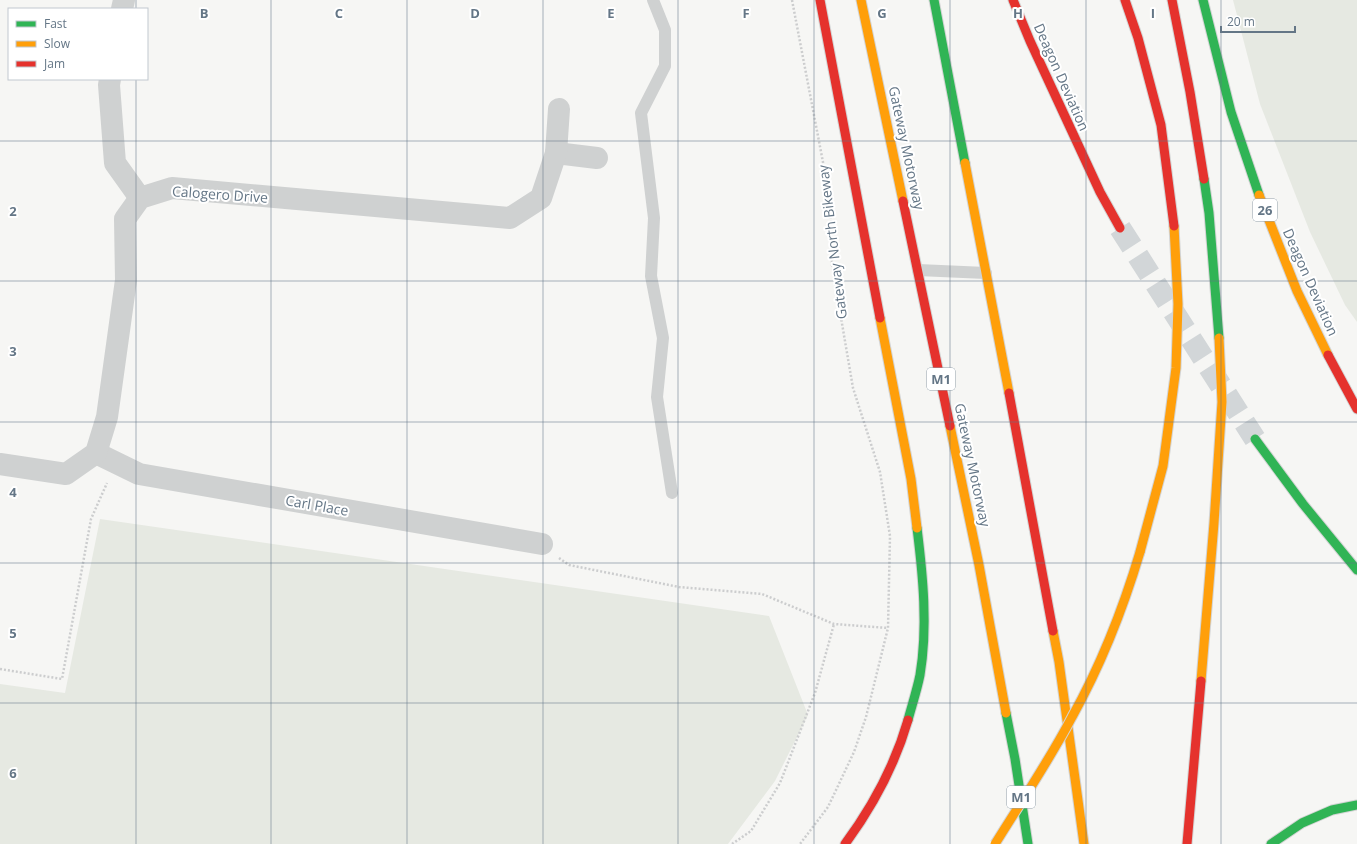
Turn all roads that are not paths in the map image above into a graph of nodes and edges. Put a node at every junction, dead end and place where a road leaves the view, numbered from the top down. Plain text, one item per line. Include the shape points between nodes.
1 (653, 0) edge
2 (820, 0) edge
3 (861, 0) edge
4 (934, 0) edge
5 (1013, 0) edge
6 (1125, 0) edge
7 (1172, 0) edge
8 (1203, 0) edge
9 (110, 80) edge
10 (559, 109) dead end
11 (556, 153) junction
12 (597, 158) dead end
13 (140, 198) junction
14 (1120, 228) tunnel mouth
15 (918, 270) junction
16 (986, 273) junction
17 (1357, 409) edge
18 (1255, 440) tunnel mouth
19 (96, 453) junction
20 (0, 464) edge
21 (672, 493) dead end
22 (542, 544) road end
23 (1357, 570) edge
24 (1357, 804) edge
25 (845, 844) edge
26 (995, 844) edge
27 (1028, 844) edge
28 (1084, 844) edge
29 (1187, 844) edge
30 (1271, 844) edge

1 - 21 lane via 665,30 665,66 641,113 654,218 651,276 663,338 657,397
2 - 25 highway via 912,479 923,581 920,674 911,712 881,786 866,815
3 - 15 highway, Gateway Motorway / M1
4 - 16 highway
5 - 14 highway, Deagon Deviation via 1100,192
6 - 26 highway, bridge via 1161,125 1175,230 1178,304 1176,368 1163,466 1131,584 1116,625 1082,699
7 - 29 highway via 1209,213 1222,402
8 - 17 highway, Deagon Deviation / 26 via 1230,112 1262,202 1297,291
9 - 13 street via 115,163
10 - 11 street, Calogero Drive
11 - 12 street
11 - 13 street, Calogero Drive via 541,198 510,218 172,188
13 - 19 street via 124,219 126,280 106,417
15 - 16 lane
15 - 27 highway, Gateway Motorway / M1 via 979,565
16 - 28 highway via 1058,662
18 - 23 highway
19 - 20 street via 66,474
19 - 22 street, Carl Place via 139,474
24 - 30 highway via 1332,810 1302,823

